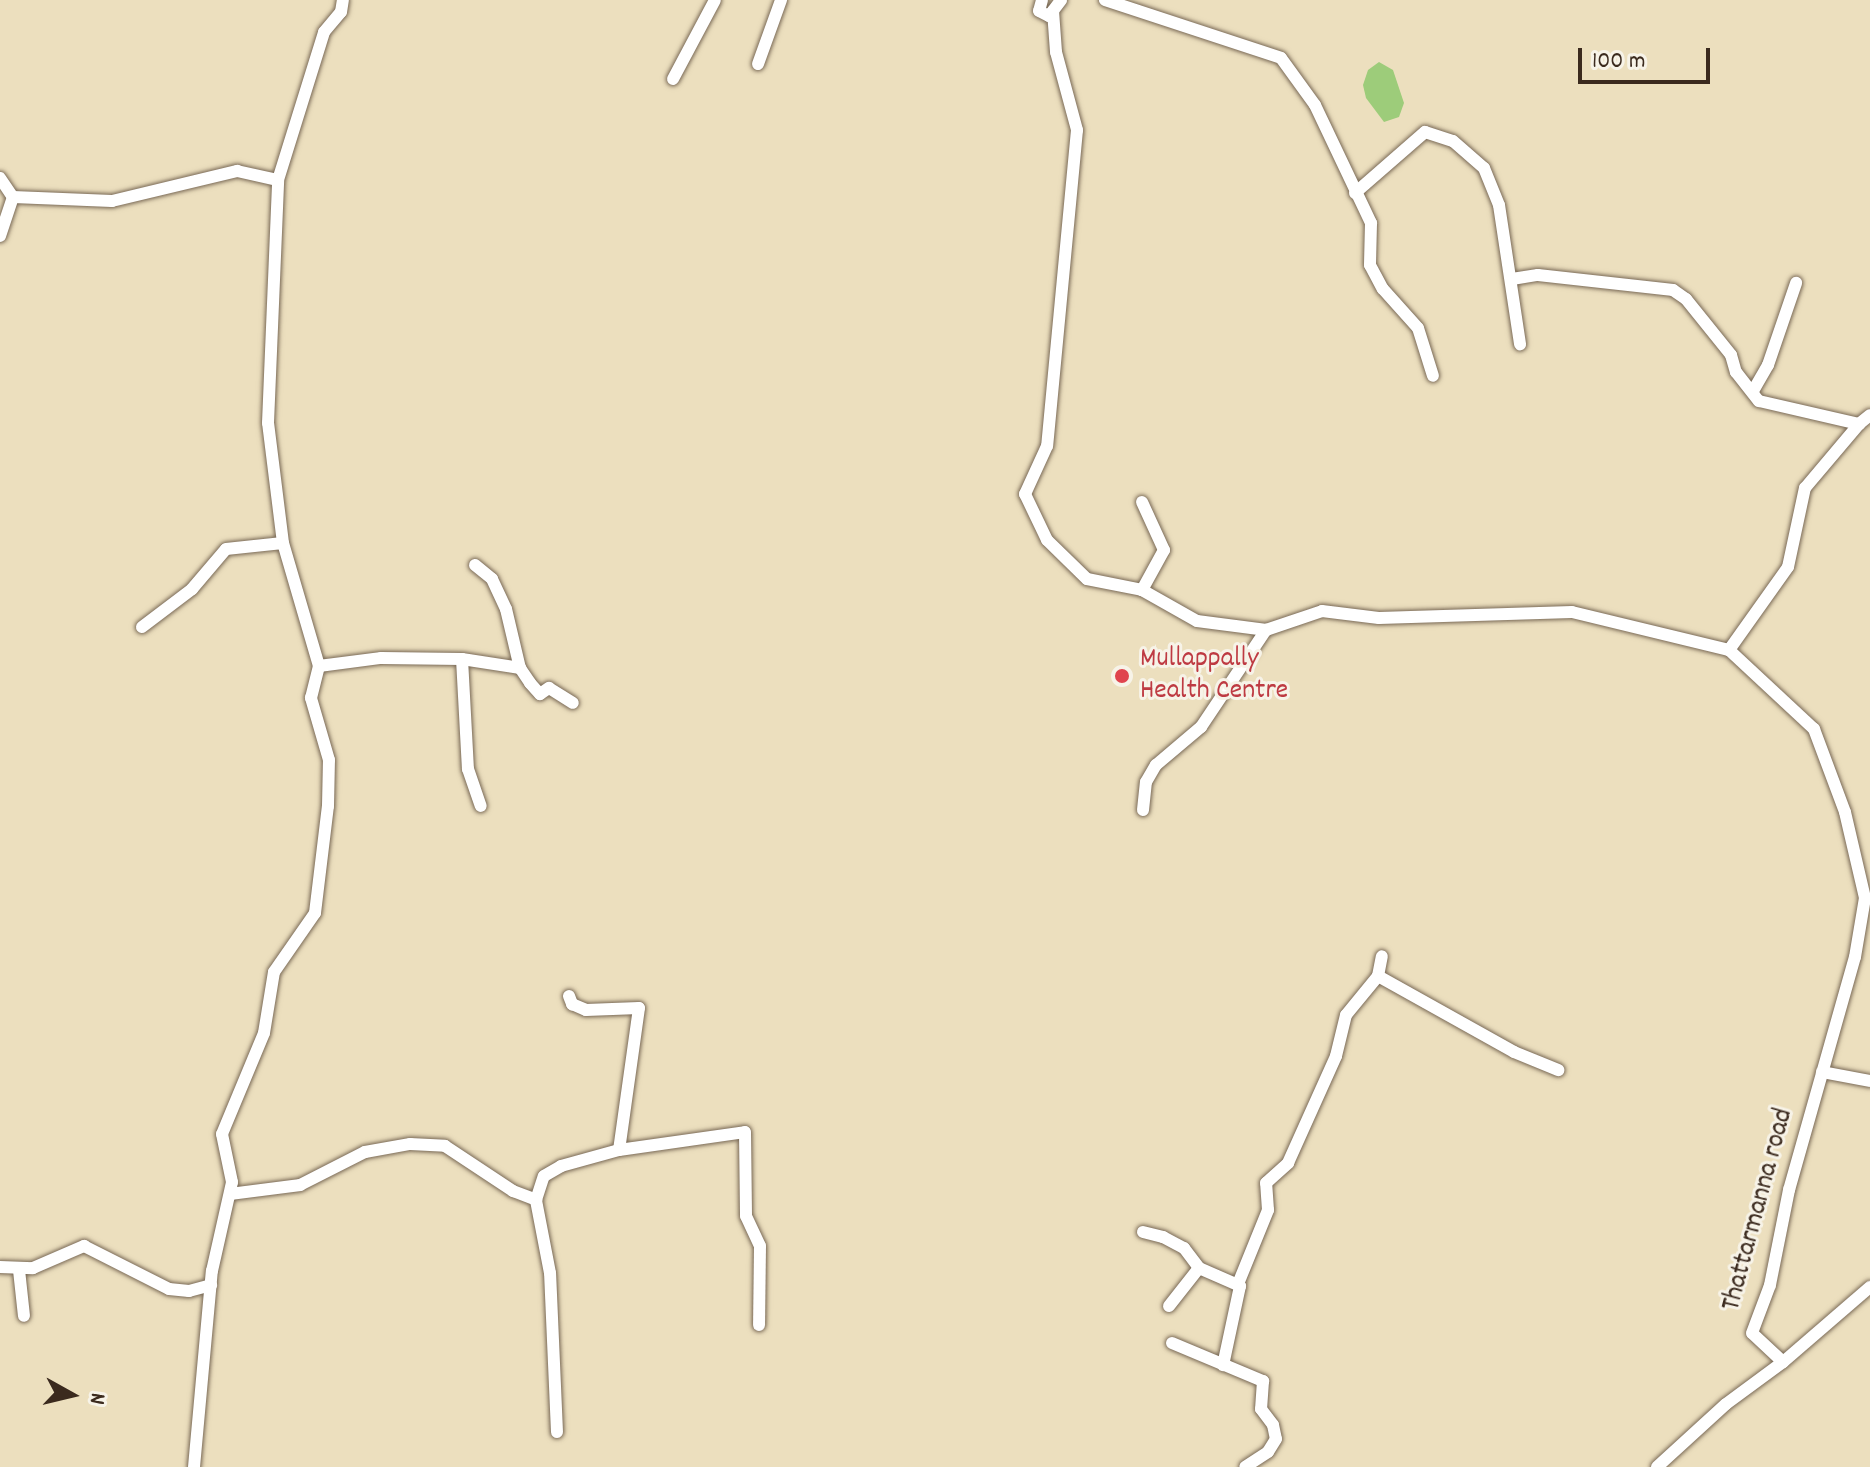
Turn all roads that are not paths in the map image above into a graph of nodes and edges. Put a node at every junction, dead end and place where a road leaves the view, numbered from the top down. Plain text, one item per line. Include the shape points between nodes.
1 (343, 0) edge
2 (715, 0) edge
3 (781, 0) edge
4 (1042, 0) edge
5 (1105, 0) edge
6 (1057, 5) edge
7 (758, 64) dead end
8 (673, 79) dead end
9 (0, 178) edge
10 (278, 180) junction
11 (1355, 193) junction
12 (13, 197) junction
13 (0, 236) edge
14 (1512, 279) junction
15 (1796, 283) dead end
16 (1520, 344) dead end
17 (1433, 376) dead end
18 (1753, 391) junction
19 (1870, 415) edge
20 (1859, 424) junction
21 (1142, 502) dead end
22 (283, 543) junction
23 (475, 565) dead end
24 (1142, 590) junction
25 (142, 627) dead end
26 (1266, 630) junction
27 (1729, 650) junction
28 (462, 659) junction
29 (319, 666) junction
30 (520, 668) junction
31 (573, 703) dead end
32 (481, 806) dead end
33 (1143, 810) dead end
34 (1382, 956) dead end
35 (1378, 976) junction
36 (569, 996) dead end
37 (1558, 1070) dead end
38 (1822, 1072) junction
39 (1870, 1081) edge
40 (619, 1150) junction
41 (230, 1194) junction
42 (536, 1200) junction
43 (1143, 1232) dead end
44 (0, 1267) edge
45 (1199, 1268) junction
46 (19, 1270) junction
47 (1238, 1284) junction
48 (211, 1285) junction
49 (1870, 1287) edge
50 (1169, 1306) dead end
51 (24, 1316) dead end
52 (759, 1325) dead end
53 (1172, 1343) dead end
54 (1783, 1362) junction
55 (1223, 1365) junction
56 (557, 1432) dead end
57 (194, 1467) edge
58 (1245, 1467) edge
59 (1657, 1467) edge

1 - 10 street via 341,12 324,32
2 - 8 street
3 - 7 street
4 - 6 street via 1039,11 1049,16
5 - 11 street via 1281,58 1315,105
6 - 24 street via 1056,52 1077,130 1047,446 1025,494 1047,540 1087,579
9 - 12 street
10 - 12 street via 237,171 112,201
10 - 22 street via 268,423
11 - 14 street via 1418,135 1436,134 1453,141 1484,168 1494,185
11 - 17 street via 1375,242 1370,265 1383,289 1418,328
12 - 13 street
14 - 16 street via 1512,313
14 - 18 street via 1538,275 1673,290 1686,299
15 - 18 street via 1768,365
18 - 20 street via 1768,407
19 - 20 street
20 - 27 street via 1805,488 1788,567
21 - 24 street via 1164,550
22 - 25 street via 226,549 192,589
22 - 29 street
23 - 30 street via 492,579 506,609
24 - 26 street via 1197,621
26 - 27 street via 1322,611 1379,618 1572,612
26 - 33 street via 1201,727 1156,765 1146,782
27 - 38 street, Thattarmanna road via 1814,729 1845,812 1865,898 1855,957
28 - 29 street via 381,658
28 - 30 street
28 - 32 street via 468,769
29 - 41 street via 312,680 319,736 329,760 316,903 307,927 274,972 264,1033 227,1119 223,1149 232,1175
30 - 31 street via 540,694 549,688
34 - 35 street
35 - 37 street via 1514,1052
35 - 47 street via 1346,1015 1336,1056 1288,1163 1266,1183 1268,1210
36 - 40 street via 572,1004 586,1010 639,1008
38 - 39 street
38 - 54 street, Thattarmanna road via 1789,1190 1770,1285 1752,1333
40 - 42 street via 544,1176
40 - 52 street via 745,1132 746,1216 760,1246
41 - 42 street via 300,1185 365,1152 410,1144 445,1146
41 - 48 street
42 - 56 street via 550,1273
43 - 45 street via 1184,1248
44 - 46 street
45 - 47 street
45 - 50 street
46 - 48 street via 84,1246 169,1289
46 - 51 street
47 - 55 street
48 - 57 street
49 - 54 street
53 - 55 street
54 - 59 street via 1726,1404
55 - 58 street via 1263,1381 1261,1409 1275,1432 1268,1452

